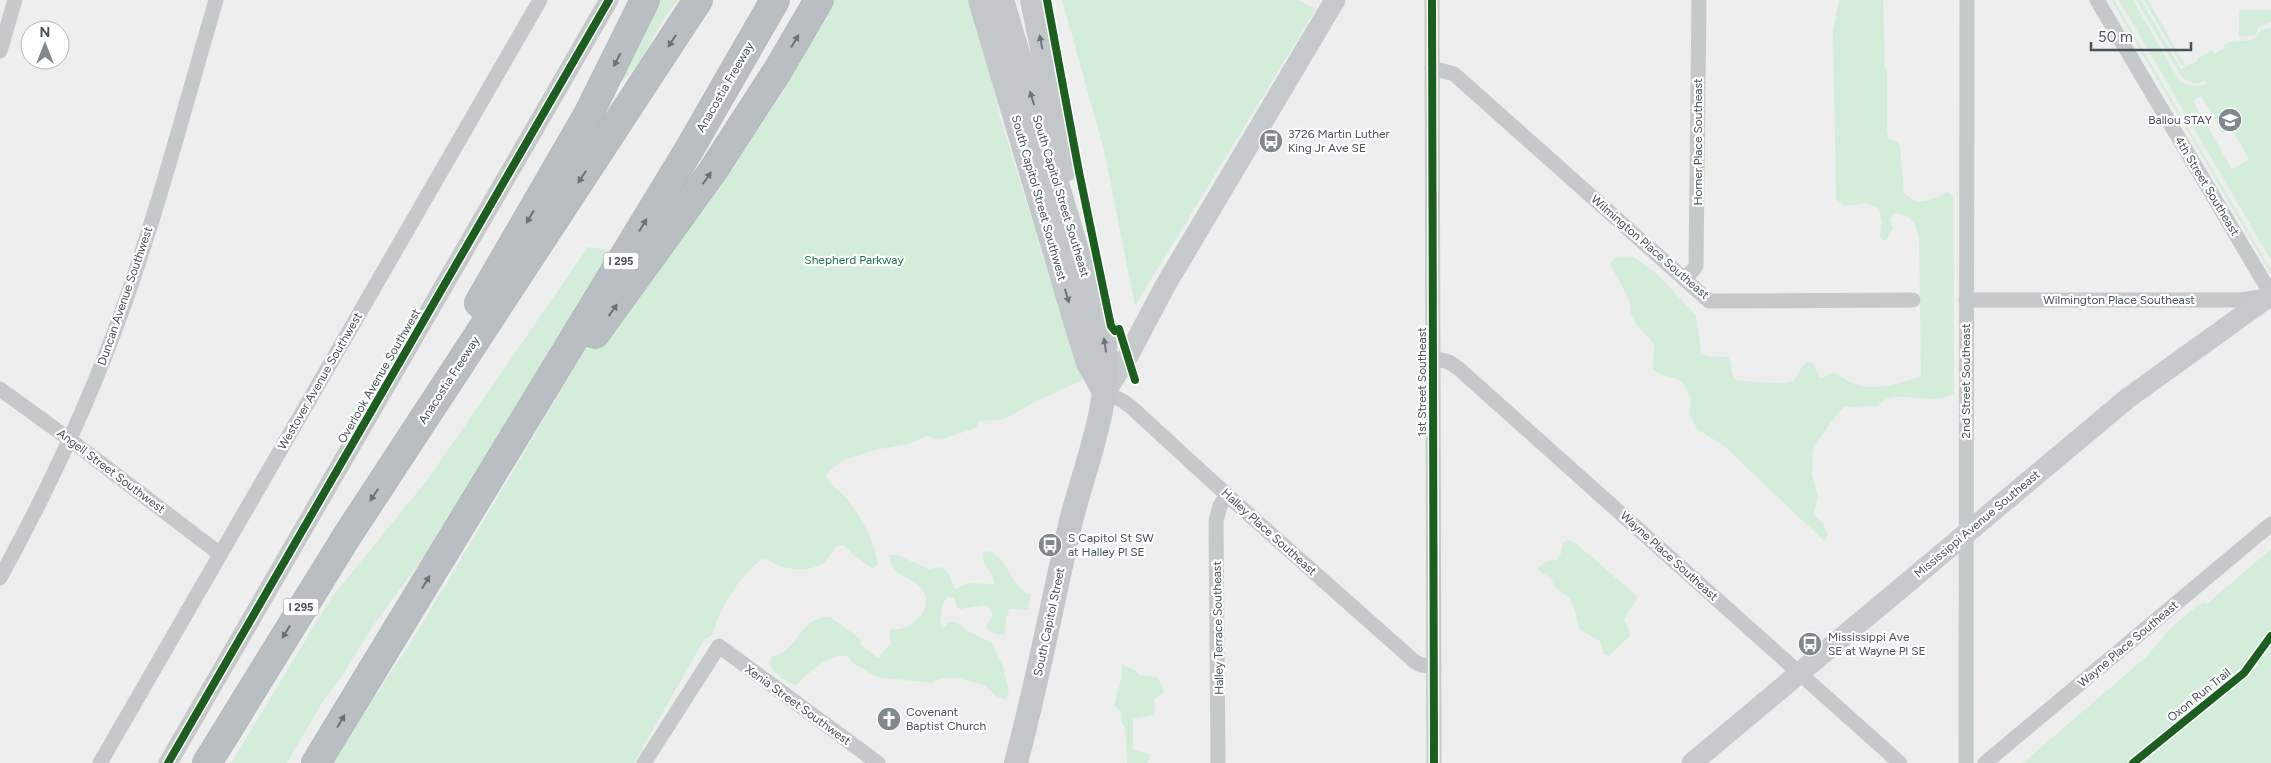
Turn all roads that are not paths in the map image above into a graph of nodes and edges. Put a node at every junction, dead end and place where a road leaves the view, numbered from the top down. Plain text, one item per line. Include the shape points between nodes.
1 (15, 0) edge
2 (216, 0) edge
3 (540, 0) edge
4 (609, 0) edge
5 (645, 0) edge
6 (698, 0) edge
7 (776, 0) edge
8 (819, 0) edge
9 (980, 0) edge
10 (1002, 0) edge
11 (1032, 0) edge
12 (1335, 0) edge
13 (1432, 0) edge
14 (1699, 0) edge
15 (1967, 0) edge
16 (2097, 0) edge
17 (0, 51) edge
18 (1432, 68) junction
19 (1081, 262) junction
20 (1685, 280) junction
21 (2271, 295) edge
22 (1913, 300) dead end
23 (1966, 300) junction
24 (1433, 358) junction
25 (0, 389) edge
26 (1105, 394) junction
27 (69, 439) junction
28 (401, 454) junction
29 (1226, 495) junction
30 (463, 521) junction
31 (2271, 524) edge
32 (1966, 533) junction
33 (220, 554) junction
34 (0, 578) edge
35 (1434, 667) junction
36 (1799, 673) junction
37 (873, 762) edge
38 (100, 763) edge
39 (168, 763) edge
40 (206, 763) edge
41 (316, 763) edge
42 (644, 763) edge
43 (1016, 763) edge
44 (1218, 763) edge
45 (1434, 763) edge
46 (1692, 763) edge
47 (1900, 763) edge
48 (1966, 763) edge
49 (1985, 763) edge

1 - 17 street
2 - 27 street, Duncan Avenue Southwest via 131,286
3 - 33 street, Westover Avenue Southwest
4 - 39 street, Overlook Avenue Southwest
5 -> 28 highway via 589,114 431,384
6 -> 28 highway, Anacostia Freeway / I 295
30 -> 7 highway, Anacostia Freeway / I 295
30 -> 8 highway via 519,450 578,359 712,172
9 -> 26 main road, South Capitol Street Southwest via 1088,363
19 -> 10 main road, South Capitol Street Southeast
19 -> 11 main road via 1074,202
12 - 26 main road
13 - 18 street, 1st Street Southeast
14 - 20 street, Horner Place Southeast via 1696,266
15 - 23 street, 2nd Street Southeast
16 - 21 street, 4th Street Southeast
18 - 20 street, Wilmington Place Southeast via 1454,74
18 - 24 street, 1st Street Southeast
26 -> 19 main road, South Capitol Street Southeast via 1105,343
20 - 22 street, Wilmington Place Southeast via 1709,301
21 - 23 street, Wilmington Place Southeast via 2241,300
21 - 32 main road, Mississippi Avenue Southeast via 2128,398
23 - 32 street, 2nd Street Southeast
24 - 35 street, 1st Street Southeast
24 - 36 street, Wayne Place Southeast via 1458,368
25 - 27 street, Angell Street Southwest
26 - 29 street, Halley Place Southeast via 1131,407
26 - 43 main road, South Capitol Street via 1070,524
27 - 33 street, Angell Street Southwest
27 - 34 street, Duncan Avenue Southwest
28 -> 40 highway, Anacostia Freeway / I 295 via 302,605
29 - 35 street, Halley Place Southeast via 1414,661
29 - 44 street, Halley Terrace Southeast via 1216,521
41 -> 30 highway, Anacostia Freeway / I 295
31 - 49 street, Wayne Place Southeast
32 - 36 main road, Mississippi Avenue Southeast
32 - 48 street, 2nd Street Southeast
33 - 38 street, Westover Avenue Southwest
35 - 45 street, 1st Street Southeast
36 - 46 main road, Mississippi Avenue Southeast
36 - 47 street, Wayne Place Southeast
37 - 42 street, Xenia Street Southwest via 719,646

